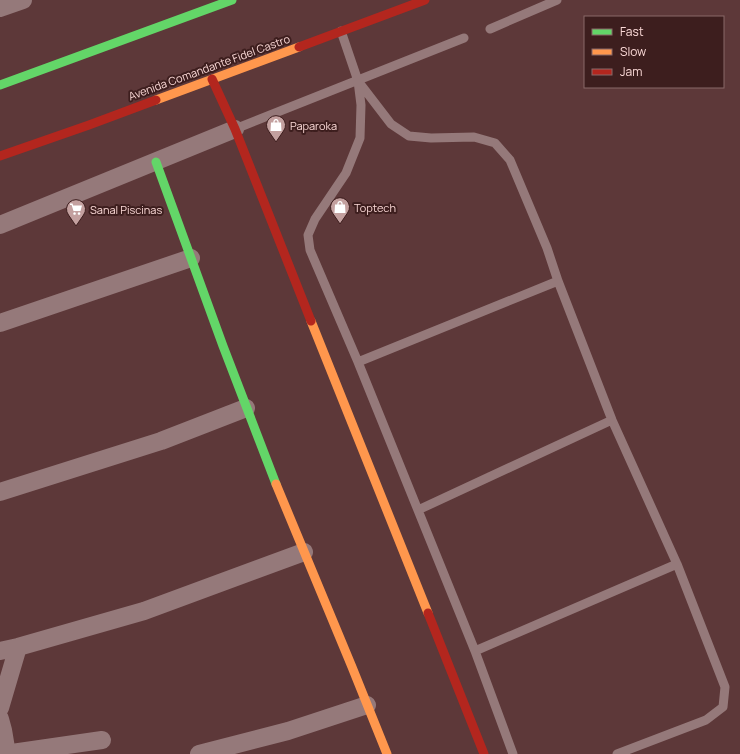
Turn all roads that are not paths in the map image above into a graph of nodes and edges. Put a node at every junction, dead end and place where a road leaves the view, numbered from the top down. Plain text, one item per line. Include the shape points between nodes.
1 (23, 0) edge
2 (232, 0) edge
3 (425, 0) edge
4 (557, 0) edge
5 (0, 8) edge
6 (490, 29) dead end
7 (341, 31) junction
8 (464, 38) dead end
9 (212, 79) junction
10 (358, 81) junction
11 (0, 86) edge
12 (236, 129) junction
13 (0, 156) edge
14 (156, 162) junction
15 (0, 225) edge
16 (191, 258) junction
17 (558, 281) junction
18 (0, 322) edge
19 (358, 362) junction
20 (246, 408) junction
21 (612, 420) junction
22 (0, 492) edge
23 (418, 510) junction
24 (304, 552) junction
25 (677, 564) junction
26 (18, 647) junction
27 (0, 651) edge
28 (475, 651) junction
29 (368, 704) junction
30 (0, 708) edge
31 (0, 720) edge
32 (102, 740) dead end
33 (6, 754) edge
34 (199, 754) edge
35 (387, 754) edge
36 (484, 754) edge
37 (513, 754) edge
38 (617, 754) edge

1 - 5 street
2 - 11 main road
3 - 7 main road, Avenida Comandante Fidel Castro
4 - 6 lane
7 - 9 main road, Avenida Comandante Fidel Castro
7 - 10 lane
8 - 10 lane
9 - 12 main road
9 - 13 main road, Avenida Comandante Fidel Castro
10 - 12 lane
10 - 17 lane via 391,124 409,136 474,137 495,143 510,160
10 - 19 lane via 361,105 360,138 346,173 315,219 308,235 310,250
12 - 14 street
12 - 36 main road
14 - 15 street
14 - 16 main road
16 - 18 street
16 - 20 main road
17 - 19 lane
17 - 21 lane
19 - 23 lane
20 - 22 street via 161,441
20 - 24 main road
21 - 23 lane
21 - 25 lane
23 - 28 lane
24 - 26 street via 144,611
24 - 29 main road
25 - 28 lane
25 - 38 lane via 725,687 723,707 706,720
26 - 27 street
26 - 30 street
28 - 37 lane
29 - 34 street via 288,732
29 - 35 main road
31 - 33 street
32 - 33 street

